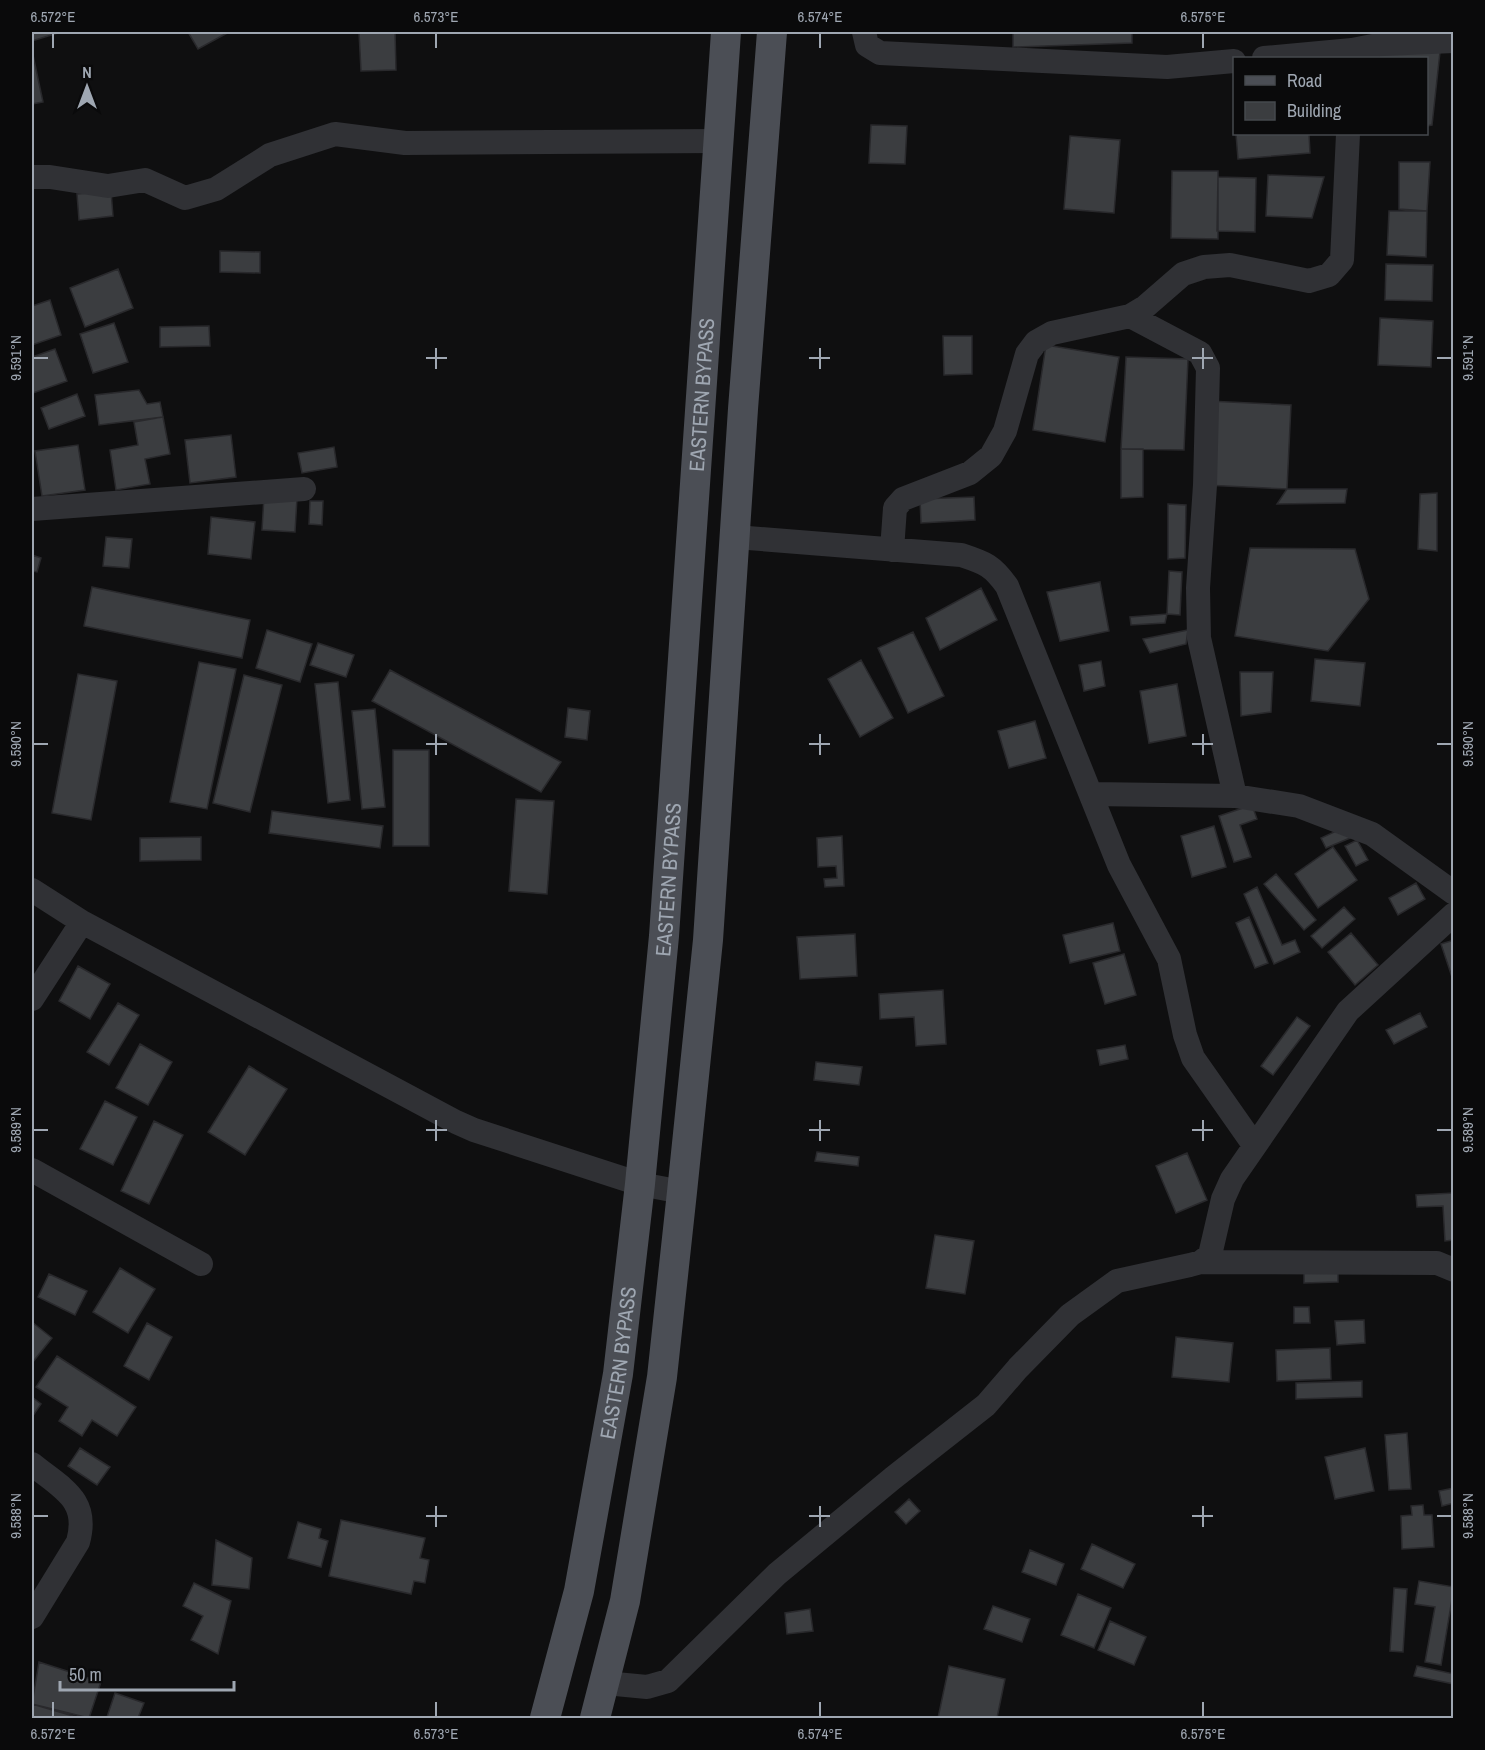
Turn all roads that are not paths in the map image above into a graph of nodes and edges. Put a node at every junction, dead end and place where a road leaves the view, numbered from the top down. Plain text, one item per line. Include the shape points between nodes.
1 (726, 32) edge
2 (772, 32) edge
3 (864, 32) edge
4 (1446, 38) edge
5 (1352, 54) edge
6 (1286, 57) edge
7 (1233, 61) edge
8 (1348, 135) edge
9 (719, 141) junction
10 (32, 177) edge
11 (1130, 316) junction
12 (304, 489) dead end
13 (32, 509) edge
14 (735, 537) junction
15 (892, 550) junction
16 (1090, 794) junction
17 (1235, 796) junction
18 (32, 890) edge
19 (1454, 893) edge
20 (1454, 914) edge
21 (82, 922) junction
22 (32, 999) edge
23 (1254, 1145) junction
24 (32, 1170) edge
25 (640, 1184) junction
26 (682, 1192) junction
27 (1201, 1262) junction
28 (201, 1264) dead end
29 (1454, 1270) edge
30 (32, 1464) edge
31 (32, 1617) edge
32 (605, 1683) junction
33 (545, 1719) edge
34 (595, 1719) edge

1 - 9 main road, EASTERN BYPASS
2 - 14 main road, EASTERN BYPASS
3 - 7 street via 867,45 880,53 1167,67
4 - 5 street via 1383,44
5 - 6 street
8 - 11 street via 1342,260 1329,276 1309,281 1230,266 1204,267 1183,274
9 - 10 street via 405,143 335,134 270,155 216,189 185,198 145,180 108,186
9 - 25 main road, EASTERN BYPASS via 664,936
11 - 15 street via 1052,333 1036,342 1027,354 1005,431 991,456 970,473 903,499 895,508
11 - 17 street via 1200,354 1208,368 1199,638
12 - 13 street
14 - 15 street
14 - 26 main road, EASTERN BYPASS via 708,940
15 - 16 street via 961,555 996,570 1007,586
16 - 17 street
16 - 23 street via 1119,865 1169,959 1193,1058
17 - 19 street via 1299,806 1372,834
18 - 21 street
20 - 23 street via 1348,1011
21 - 22 street
21 - 25 street via 456,1122
23 - 27 street via 1232,1179 1223,1199 1210,1255
24 - 28 street
25 - 26 street
25 - 33 main road, EASTERN BYPASS via 616,1385 579,1591
26 - 32 main road, EASTERN BYPASS via 662,1377 625,1601
27 - 29 street via 1437,1263
27 - 32 street via 1117,1281 1070,1315 986,1405 777,1574 668,1681 647,1687
30 - 31 street via 76,1501 82,1528 78,1542
32 - 34 main road, EASTERN BYPASS

